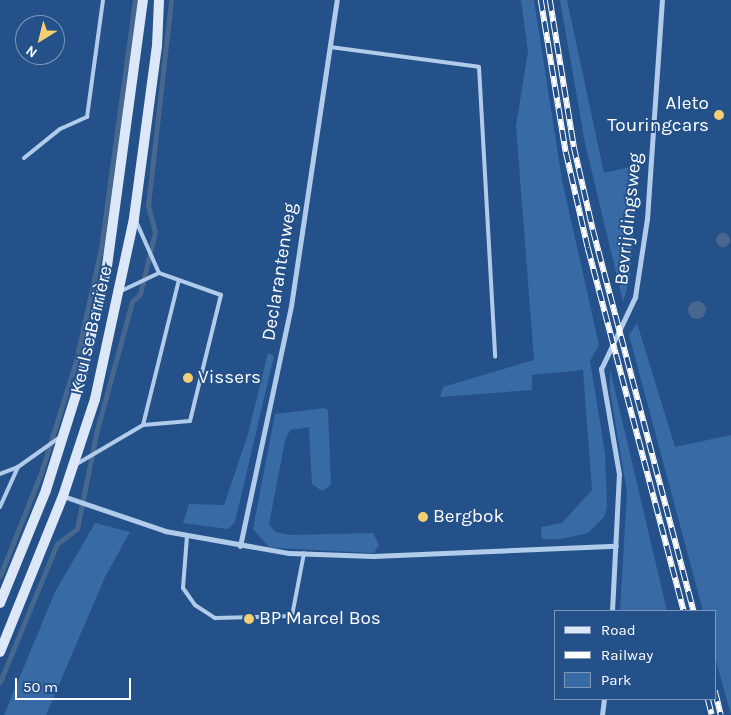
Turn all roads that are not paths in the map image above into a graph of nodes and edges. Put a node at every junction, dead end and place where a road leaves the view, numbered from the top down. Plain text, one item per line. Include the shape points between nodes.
1 (103, 0) edge
2 (143, 0) edge
3 (159, 0) edge
4 (336, 0) edge
5 (662, 0) edge
6 (330, 47) junction
7 (24, 158) dead end
8 (134, 218) junction
9 (159, 273) junction
10 (179, 280) junction
11 (119, 292) junction
12 (494, 357) dead end
13 (143, 425) junction
14 (65, 432) junction
15 (74, 466) junction
16 (18, 467) junction
17 (0, 474) edge
18 (63, 496) junction
19 (0, 507) edge
20 (187, 536) junction
21 (240, 546) junction
22 (616, 546) junction
23 (304, 554) junction
24 (0, 604) edge
25 (612, 610) edge
26 (0, 652) edge
27 (604, 700) edge
28 (602, 715) edge

1 - 7 lane via 87,117 60,129
2 - 14 main road, Keulse Barrière via 107,266
3 - 8 main road, Keulse Barrière via 157,46
4 - 6 street, Declarantenweg
5 - 22 street, Bevrijdingsweg via 647,219 635,297 601,369 619,474
6 - 12 lane via 479,68
6 - 21 street, Declarantenweg via 291,306
8 - 9 lane
8 - 11 main road, Keulse Barrière
9 - 10 lane
9 - 11 lane
10 - 13 lane
10 - 13 lane via 221,295 190,421
11 - 15 main road, Keulse Barrière via 95,400
13 - 15 lane
14 - 16 lane
14 - 24 main road, Keulse Barrière
15 - 18 main road, Keulse Barrière
16 - 17 lane
16 - 19 lane
18 - 20 street
18 - 26 main road, Keulse Barrière
20 - 21 street
20 - 23 lane via 183,588 195,605 215,618 292,616
21 - 23 street
22 - 23 street via 373,556
22 - 25 street, Bevrijdingsweg
27 - 28 street

